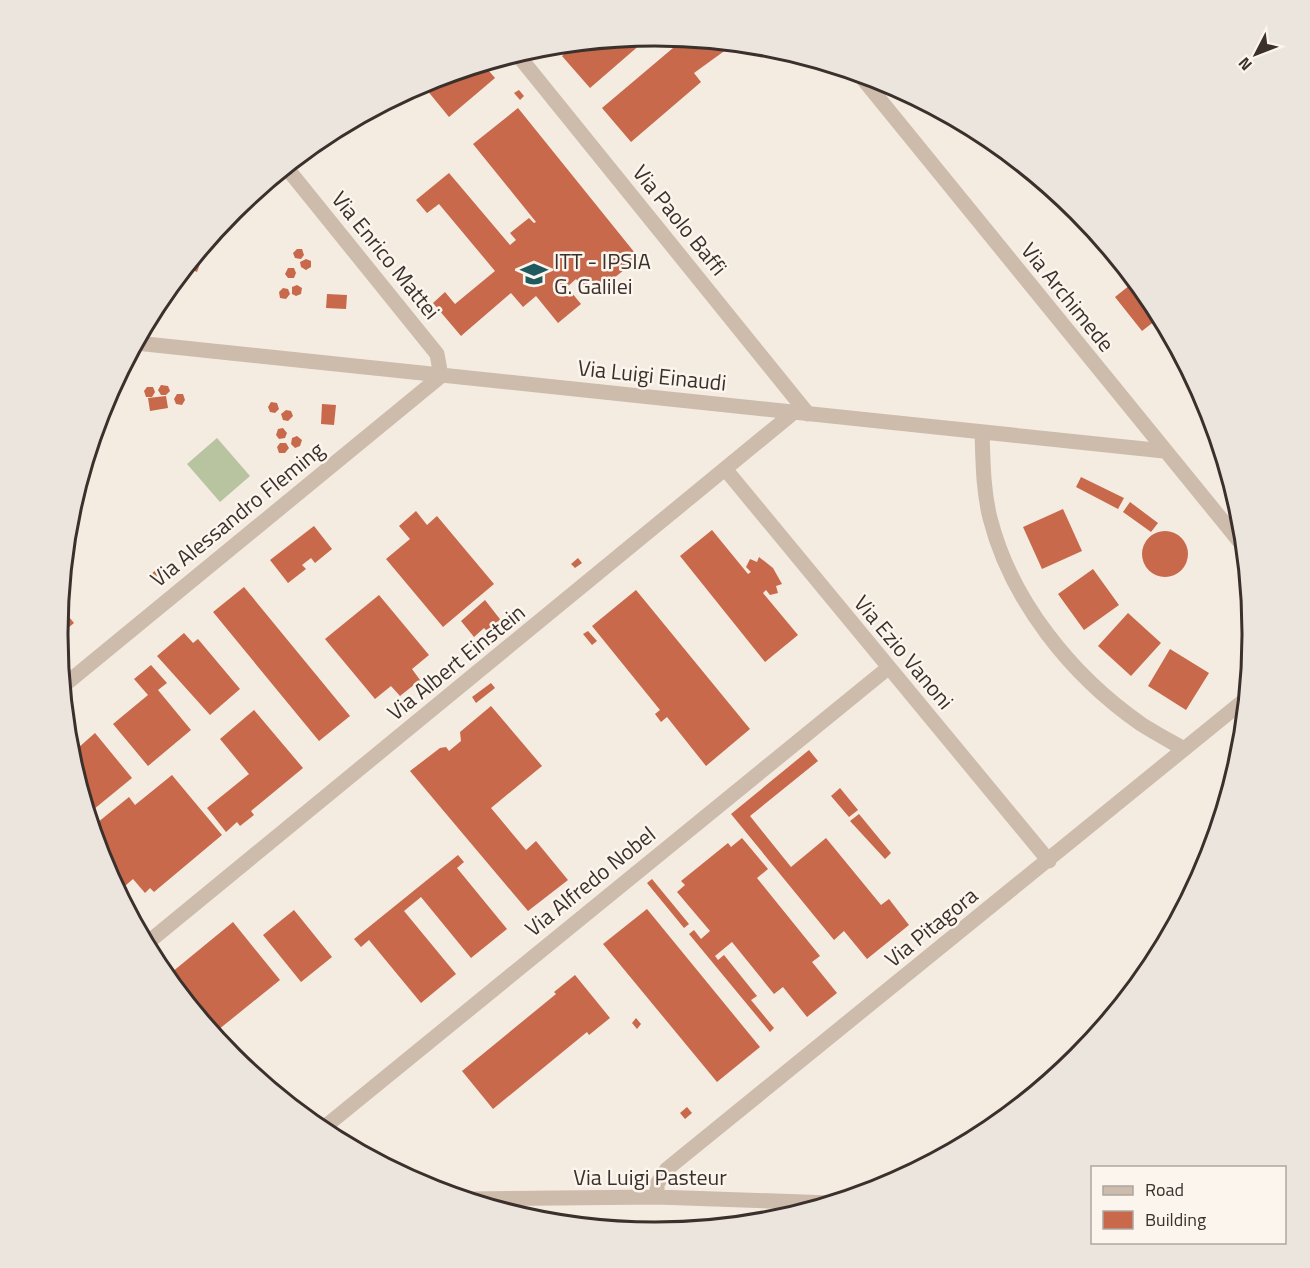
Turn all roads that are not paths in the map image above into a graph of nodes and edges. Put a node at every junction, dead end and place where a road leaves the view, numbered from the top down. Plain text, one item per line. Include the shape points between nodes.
1 (523, 62) edge
2 (870, 87) edge
3 (291, 173) edge
4 (143, 345) edge
5 (441, 376) junction
6 (800, 413) junction
7 (982, 432) junction
8 (1164, 451) junction
9 (726, 470) junction
10 (1233, 534) edge
11 (888, 668) junction
12 (70, 681) edge
13 (1238, 706) edge
14 (1184, 749) junction
15 (1049, 861) junction
16 (153, 938) edge
17 (330, 1123) edge
18 (657, 1197) junction
19 (495, 1199) edge
20 (803, 1202) edge

1 - 6 street, Via Paolo Baffi
2 - 8 street, Via Archimede
3 - 5 street, Via Enrico Mattei via 438,354
4 - 5 street, Via Luigi Einaudi
5 - 6 street, Via Luigi Einaudi
5 - 12 street, Via Alessandro Fleming
6 - 7 street, Via Luigi Einaudi
6 - 9 street, Via Albert Einstein
7 - 8 street, Via Luigi Einaudi
7 - 14 street via 990,519 1016,585 1035,615 1085,677 1141,724
8 - 10 street, Via Archimede
9 - 11 street, Via Ezio Vanoni
9 - 16 street, Via Albert Einstein
11 - 15 street, Via Ezio Vanoni
11 - 17 street, Via Alfredo Nobel
13 - 14 street, Via Pitagora
14 - 15 street, Via Pitagora
15 - 18 street, Via Pitagora via 667,1169 657,1184
18 - 19 street, Via Luigi Pasteur
18 - 20 street, Via Luigi Pasteur

